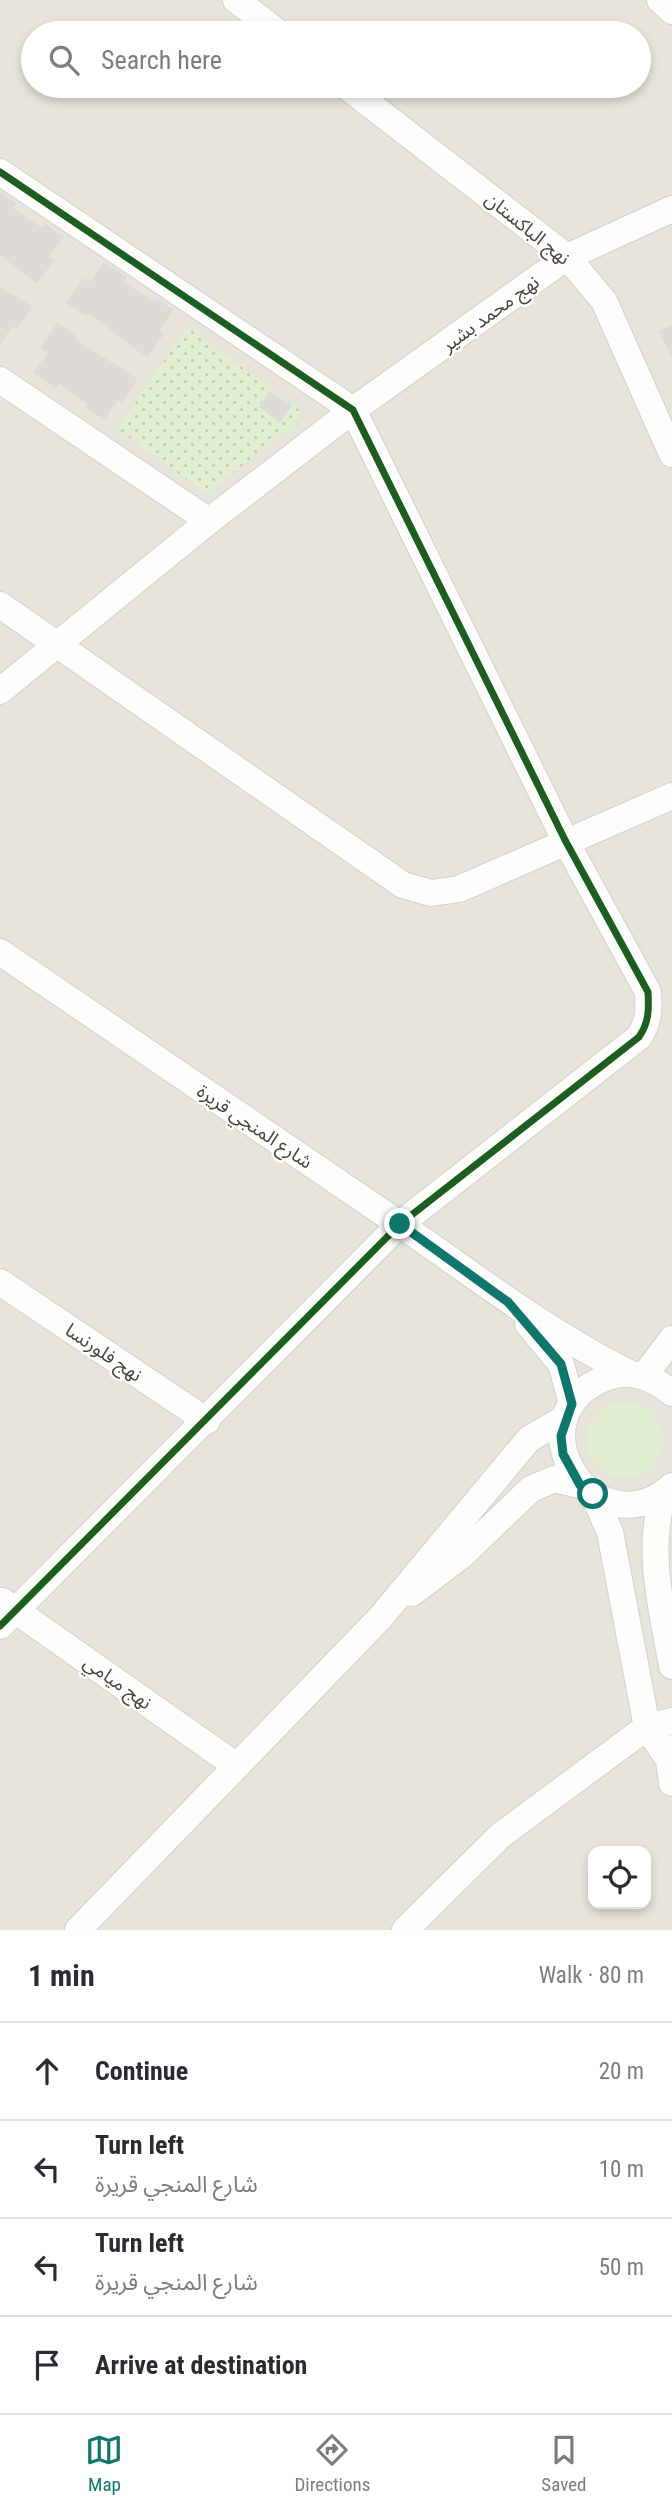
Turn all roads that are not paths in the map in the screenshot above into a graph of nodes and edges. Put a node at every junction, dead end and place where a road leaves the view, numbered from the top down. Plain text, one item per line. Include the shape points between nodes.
1 (236, 0) edge
2 (660, 0) edge
3 (672, 11) edge
4 (263, 21) edge
5 (362, 98) edge
6 (0, 172) edge
7 (672, 209) edge
8 (567, 257) junction
9 (0, 380) edge
10 (353, 410) junction
11 (672, 454) edge
12 (209, 521) junction
13 (0, 605) edge
14 (56, 644) junction
15 (0, 691) edge
16 (672, 796) edge
17 (565, 840) junction
18 (0, 952) edge
19 (400, 1224) junction
20 (0, 1282) edge
21 (508, 1302) junction
22 (672, 1339) edge
23 (637, 1375) junction
24 (672, 1393) edge
25 (568, 1411) junction
26 (208, 1421) junction
27 (668, 1489) edge
28 (586, 1490) junction
29 (5, 1612) edge
30 (380, 1618) junction
31 (672, 1666) edge
32 (659, 1724) edge
33 (671, 1764) edge
34 (235, 1765) junction
35 (78, 1930) edge
36 (405, 1930) edge

1 - 4 street
2 - 3 street
5 - 8 street, نهج الباكستان
6 - 10 street
7 - 8 street, نهج محمد بشير
8 - 10 street, نهج محمد بشير
8 - 11 street, نهج الباكستان via 604,301
9 - 12 street
10 - 12 street, نهج محمد بشير
10 - 17 street
12 - 14 street, نهج محمد بشير
13 - 14 street
14 - 15 street, نهج محمد بشير
14 - 17 street via 402,884 431,892 459,888
16 - 17 street
17 - 19 street via 648,992 647,1026 639,1037
18 - 19 street, شارع المنجي قريرة
19 - 21 street, شارع المنجي قريرة
19 - 26 street
20 - 26 street, نهج فلورنسا
21 - 23 street, شارع المنجي قريرة via 590,1353
21 - 25 street, شارع المنجي قريرة via 561,1364
22 - 23 street
23 - 24 street, شارع المنجي قريرة
23 - 25 street via 613,1375 597,1381 583,1390
25 - 28 street, شارع المنجي قريرة via 561,1436 563,1454
25 - 30 street via 529,1439
26 - 29 street
27 - 28 street via 647,1501 628,1504 610,1502
27 - 31 street via 655,1519 654,1560
28 - 30 street via 554,1479 531,1489 461,1556
28 - 32 street, شارع المنجي قريرة via 610,1532
29 - 34 street, نهج ميامي
30 - 34 street
32 - 33 street
32 - 36 street via 501,1835
34 - 35 street

